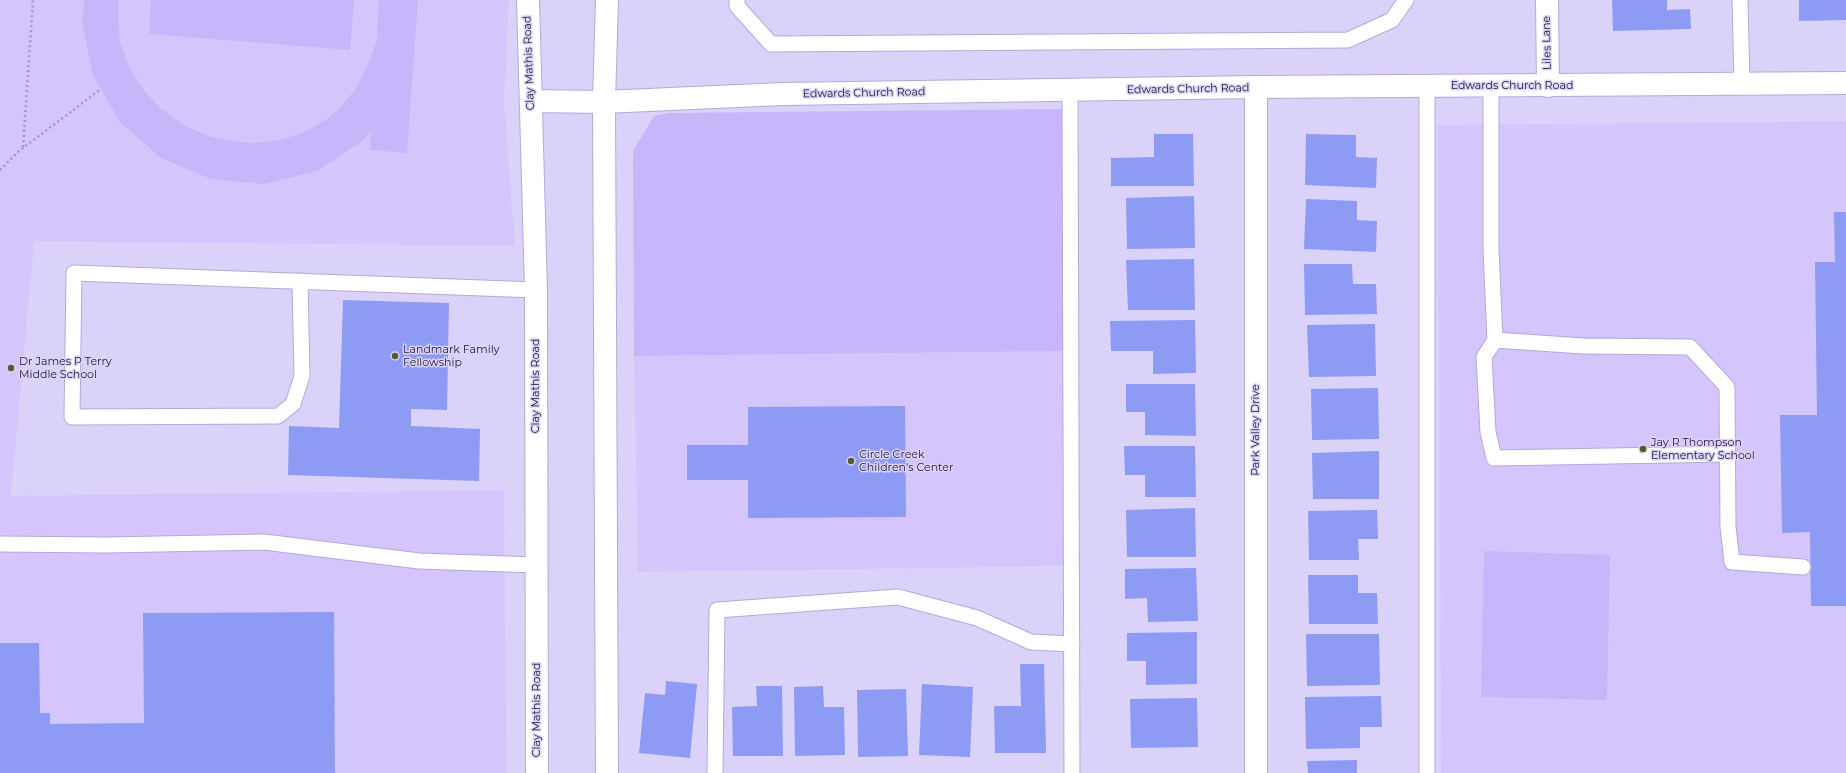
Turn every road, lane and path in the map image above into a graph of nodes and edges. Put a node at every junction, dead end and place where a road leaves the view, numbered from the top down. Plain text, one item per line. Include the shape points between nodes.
1 (33, 0) edge
2 (528, 0) edge
3 (607, 0) edge
4 (737, 0) edge
5 (1406, 0) edge
6 (1546, 0) edge
7 (1740, 0) edge
8 (1846, 83) edge
9 (1742, 84) junction
10 (1548, 86) junction
11 (1256, 87) junction
12 (1427, 87) junction
13 (1491, 87) junction
14 (101, 89) dead end
15 (1070, 90) junction
16 (531, 101) junction
17 (604, 102) junction
18 (23, 147) junction
19 (0, 170) edge
20 (300, 281) junction
21 (536, 290) junction
22 (1495, 340) junction
23 (1727, 454) junction
24 (0, 544) edge
25 (537, 565) junction
26 (1803, 567) dead end
27 (1072, 644) junction
28 (537, 773) edge
29 (607, 773) edge
30 (714, 773) edge
31 (1072, 773) edge
32 (1256, 773) edge
33 (1428, 773) edge

1 - 18 path
2 - 16 street, Clay Mathis Road
3 - 17 street
4 - 5 lane via 737,6 771,44 779,44 1348,40 1392,20
6 - 10 street, Liles Lane
7 - 9 lane
8 - 9 street, Edwards Church Road
9 - 10 street, Edwards Church Road
10 - 13 street, Edwards Church Road
11 - 12 street, Edwards Church Road
11 - 15 street, Edwards Church Road
11 - 32 street, Park Valley Drive
12 - 13 street, Edwards Church Road
12 - 33 lane
13 - 22 lane via 1491,250
14 - 18 path
15 - 17 street, Edwards Church Road via 782,94
15 - 27 lane
16 - 17 street, Edwards Church Road
16 - 21 street, Clay Mathis Road
17 - 29 street
18 - 19 path
20 - 20 lane via 74,273 72,417 278,416 293,404 302,376
20 - 21 lane
21 - 25 street, Clay Mathis Road
22 - 23 lane via 1583,346 1690,347 1727,387
22 - 23 lane via 1484,357 1488,432 1494,458
23 - 26 lane via 1728,527 1732,562
24 - 25 lane via 264,542 419,561
25 - 28 street, Clay Mathis Road
27 - 30 lane via 1031,642 977,618 898,597 717,610
27 - 31 lane

